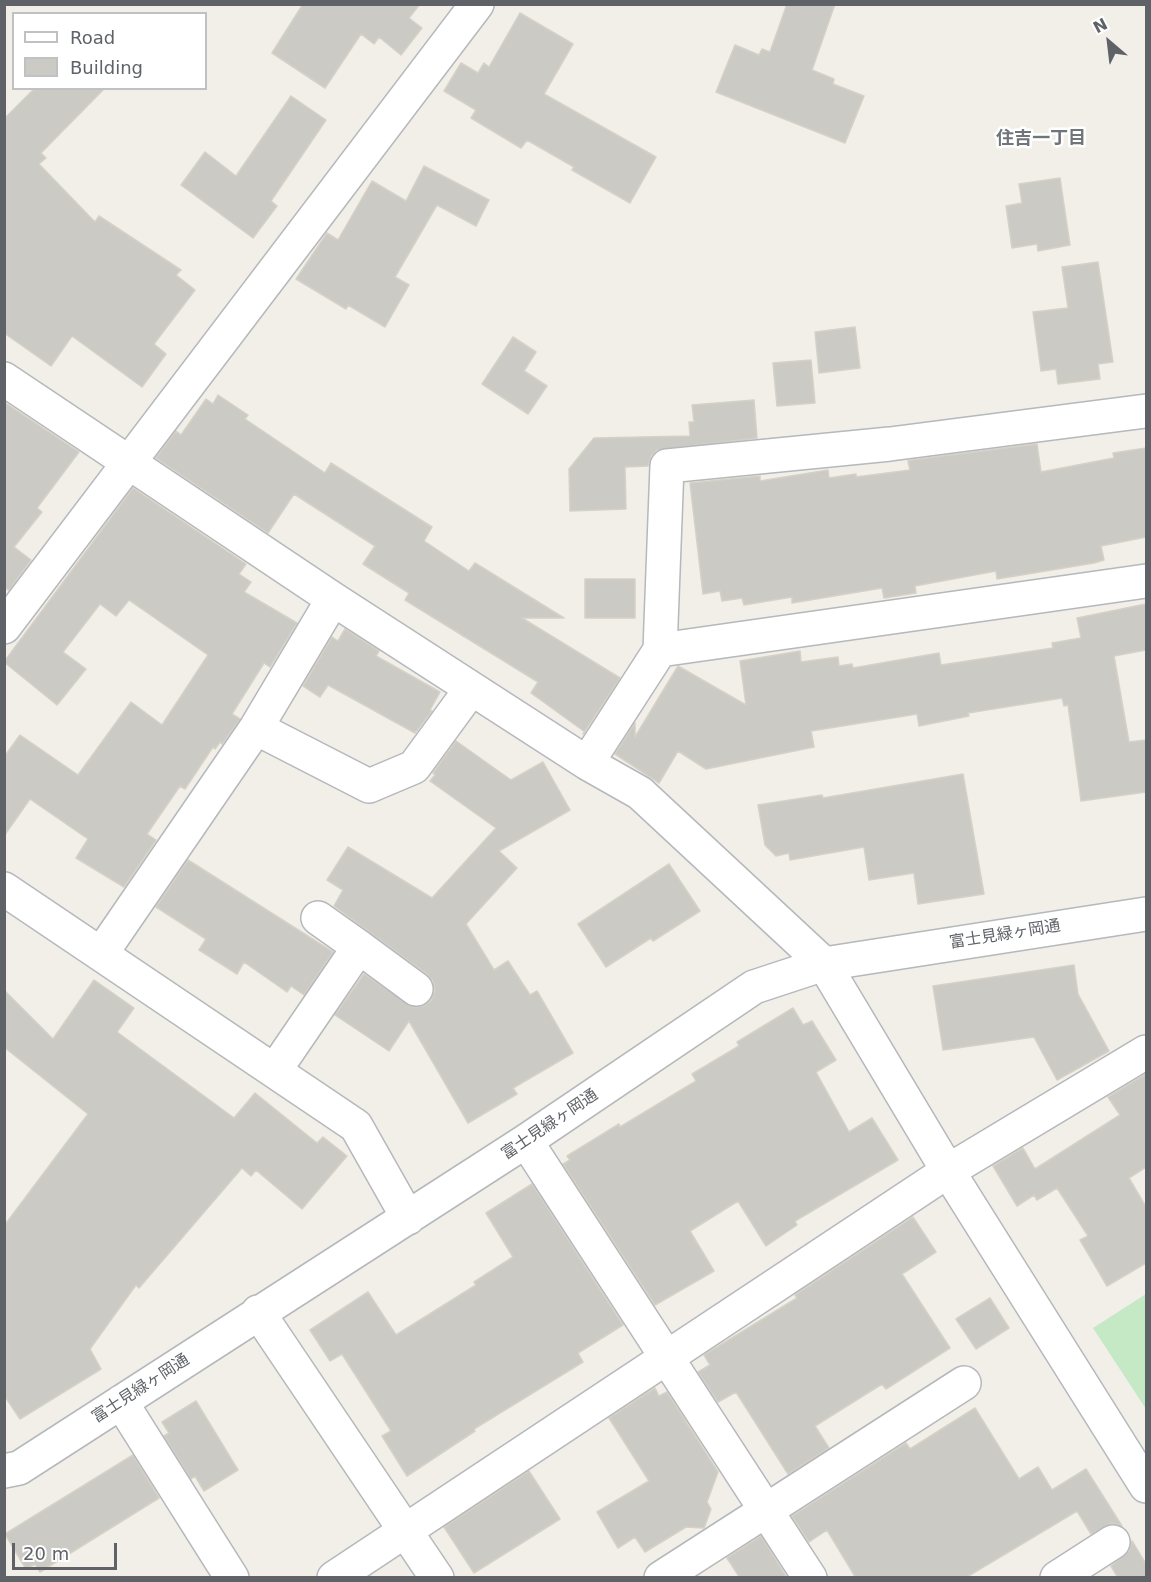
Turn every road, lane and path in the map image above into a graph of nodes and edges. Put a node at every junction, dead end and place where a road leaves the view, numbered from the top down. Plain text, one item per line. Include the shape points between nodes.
1 (477, 4) edge
2 (4, 379) edge
3 (1146, 411) edge
4 (128, 464) junction
5 (1146, 581) edge
6 (333, 599) junction
7 (4, 627) edge
8 (660, 650) junction
9 (471, 689) junction
10 (256, 728) junction
11 (586, 763) junction
12 (4, 889) edge
13 (1146, 914) edge
14 (318, 918) dead end
15 (359, 947) junction
16 (101, 954) junction
17 (824, 964) junction
18 (416, 989) dead end
19 (1146, 1052) edge
20 (275, 1070) junction
21 (526, 1141) junction
22 (948, 1171) junction
23 (408, 1218) junction
24 (258, 1312) junction
25 (667, 1356) junction
26 (964, 1383) dead end
27 (121, 1402) junction
28 (4, 1471) edge
29 (1146, 1486) edge
30 (765, 1509) junction
31 (405, 1531) junction
32 (1113, 1542) dead end
33 (232, 1578) edge
34 (334, 1578) edge
35 (437, 1578) edge
36 (661, 1578) edge
37 (810, 1578) edge
38 (1057, 1578) edge

1 - 4 street
2 - 4 street
3 - 8 street via 890,444 667,466
4 - 6 street
4 - 7 street
5 - 8 street
6 - 9 street
6 - 10 street
8 - 11 street
9 - 10 street via 414,767 369,786
9 - 11 street
10 - 16 street
11 - 17 street via 640,793
12 - 16 street
13 - 17 street, 富士見緑ヶ岡通
14 - 15 street
15 - 18 street
15 - 20 street
16 - 20 street
17 - 21 street, 富士見緑ヶ岡通 via 754,987
17 - 22 street
19 - 22 street
20 - 23 street via 356,1126
21 - 23 street, 富士見緑ヶ岡通
21 - 25 street
22 - 25 street
22 - 29 street
23 - 24 street, 富士見緑ヶ岡通
24 - 27 street, 富士見緑ヶ岡通
24 - 31 street
25 - 30 street
25 - 31 street
26 - 30 street
27 - 28 street, 富士見緑ヶ岡通 via 20,1468
27 - 33 street
30 - 36 street
30 - 37 street
31 - 34 street
31 - 35 street
32 - 38 street

